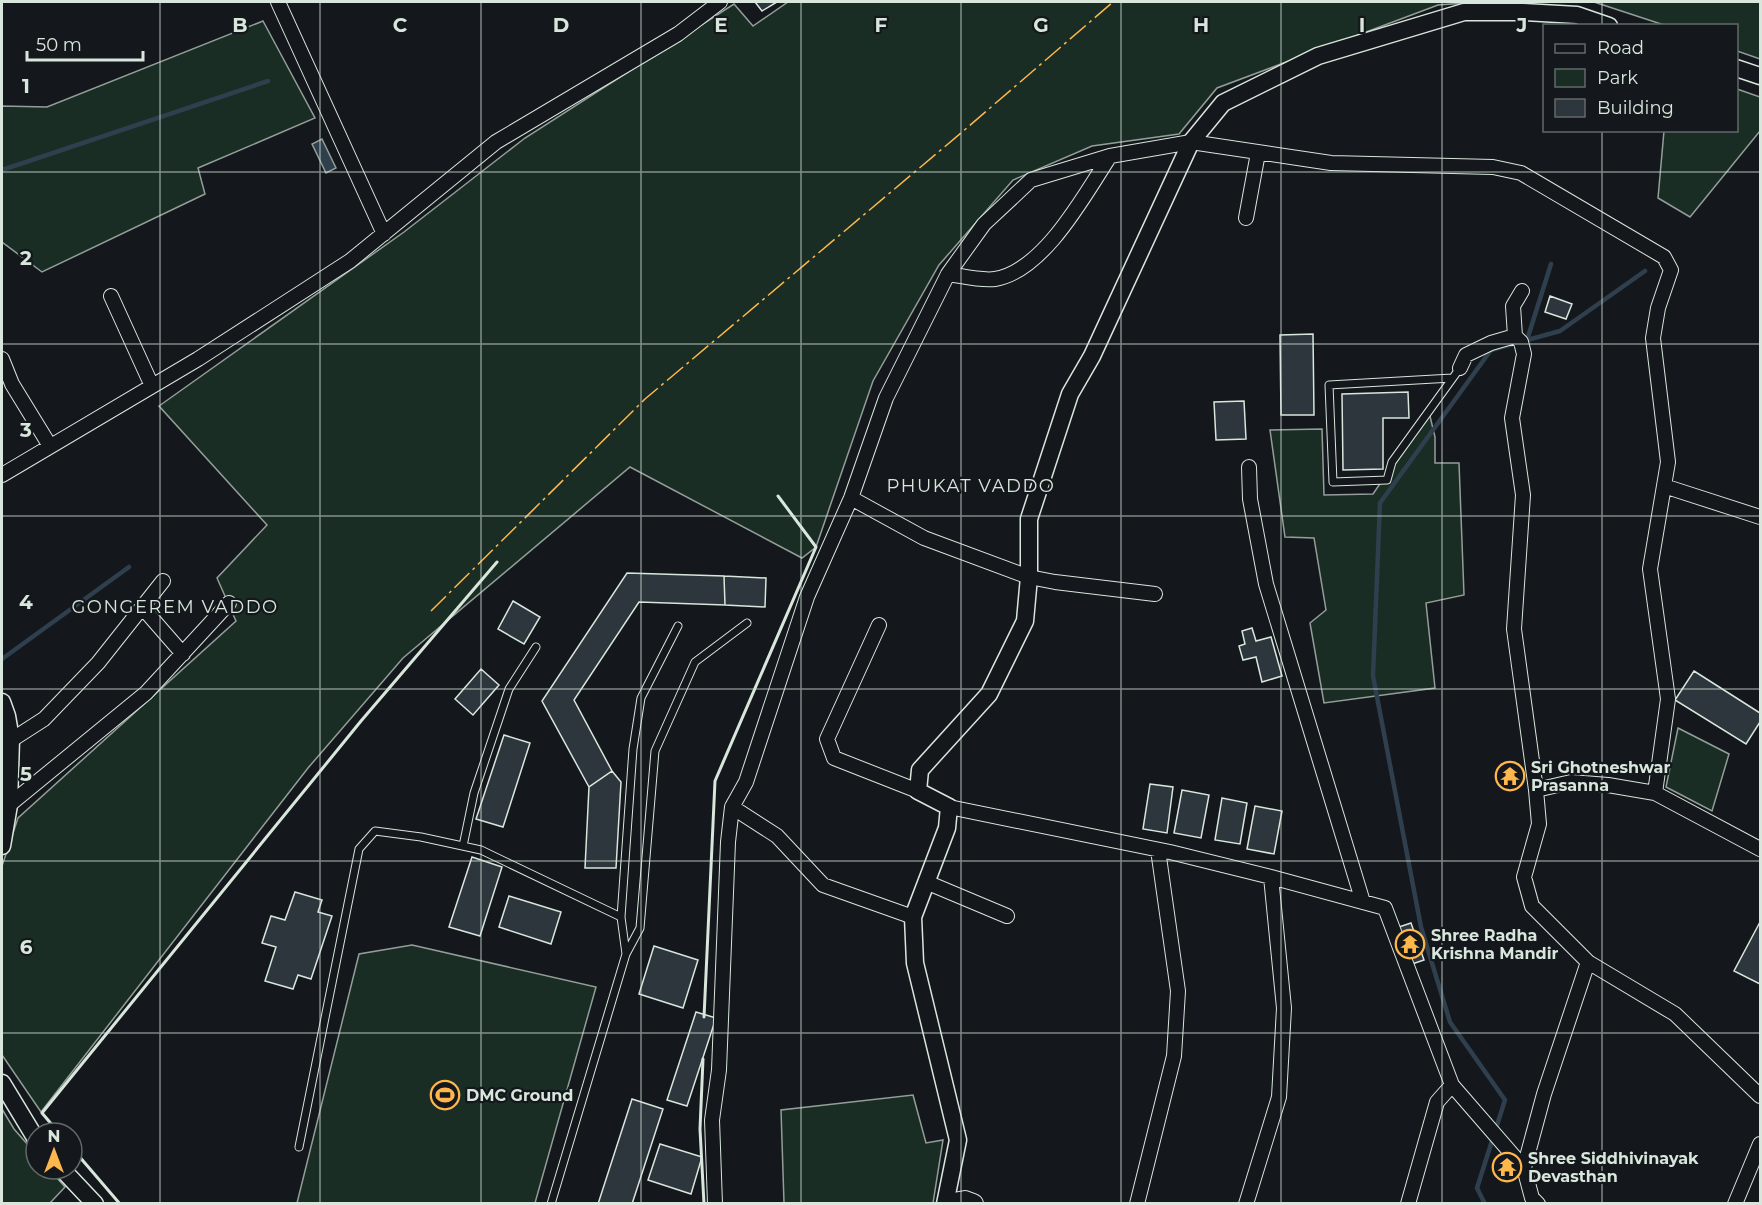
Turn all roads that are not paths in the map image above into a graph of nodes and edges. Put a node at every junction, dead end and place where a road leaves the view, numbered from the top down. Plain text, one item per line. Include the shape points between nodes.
1 (278, 2) edge
2 (718, 2) edge
3 (1603, 24) edge
4 (1738, 68) edge
5 (1761, 76) edge
6 (1191, 142) junction
7 (1258, 153) junction
8 (1110, 156) junction
9 (1246, 218) dead end
10 (384, 234) junction
11 (948, 274) junction
12 (1522, 291) dead end
13 (111, 296) dead end
14 (1515, 336) junction
15 (2, 359) edge
16 (1456, 373) junction
17 (152, 386) junction
18 (50, 446) junction
19 (1249, 467) dead end
20 (2, 475) edge
21 (1664, 486) junction
22 (851, 498) junction
23 (1761, 517) edge
24 (1029, 577) junction
25 (163, 581) dead end
26 (1155, 594) dead end
27 (229, 603) dead end
28 (142, 607) junction
29 (747, 622) dead end
30 (879, 625) dead end
31 (678, 626) dead end
32 (536, 647) dead end
33 (183, 654) junction
34 (2, 702) edge
35 (6, 742) edge
36 (1536, 790) junction
37 (918, 791) junction
38 (1655, 793) junction
39 (9, 805) junction
40 (732, 807) junction
41 (949, 807) junction
42 (2, 846) edge
43 (463, 846) junction
44 (1761, 849) edge
45 (1158, 850) junction
46 (1270, 877) junction
47 (926, 882) junction
48 (1363, 902) junction
49 (1007, 916) dead end
50 (621, 917) junction
51 (913, 917) junction
52 (626, 954) junction
53 (1588, 962) junction
54 (2, 1083) edge
55 (1452, 1086) junction
56 (1761, 1096) edge
57 (25, 1121) edge
58 (1761, 1144) edge
59 (298, 1147) dead end
60 (1524, 1168) junction
61 (74, 1181) edge
62 (95, 1203) edge
63 (551, 1203) edge
64 (715, 1203) edge
65 (947, 1203) edge
66 (973, 1203) edge
67 (1137, 1203) edge
68 (1246, 1203) edge
69 (1408, 1203) edge
70 (1538, 1203) edge
71 (1735, 1203) edge

1 - 10 street
2 - 10 street via 678,34 496,142
3 - 6 street via 1577,15 1464,12 1318,56 1223,103
4 - 5 street
6 - 7 street
6 - 8 street
6 - 24 street via 1092,356 1070,394 1029,519
7 - 9 street
7 - 21 street via 1331,164 1493,167 1521,173 1664,257 1671,270 1653,338 1668,462
8 - 11 street via 1031,180 984,224
8 - 11 street via 1054,239 1032,259 994,279
10 - 17 street via 350,261
11 - 22 street via 886,398
12 - 14 street via 1513,306
13 - 17 street
14 - 16 street via 1466,355
14 - 36 street via 1524,354 1512,418 1522,495 1514,629
15 - 18 street via 12,384
16 - 16 lane via 1392,462 1387,480 1333,482 1329,385
17 - 18 street
18 - 20 street
19 - 48 street via 1250,499 1266,584
21 - 23 street
21 - 38 street via 1650,569 1668,699
22 - 24 street via 924,538
22 - 40 street via 807,597 746,782
24 - 26 street
24 - 37 street via 1025,621 989,694 920,770
25 - 28 street
27 - 33 street
28 - 33 street
28 - 35 street via 98,663 44,719
29 - 52 lane via 695,662 655,751 640,928
30 - 37 street via 827,739 834,758
31 - 50 lane via 641,698 633,749
32 - 43 lane via 509,689 474,793
33 - 39 street via 146,693
34 - 35 street via 7,716
35 - 39 street
36 - 38 street via 1571,782
36 - 53 street via 1539,824 1524,877 1532,906
37 - 41 street
38 - 44 street
39 - 42 street
40 - 51 street via 777,836 823,885
40 - 64 street via 719,1070 712,1120
41 - 45 street
41 - 47 street via 947,828
43 - 50 lane via 481,850
43 - 59 lane via 375,831 359,849
45 - 46 street
45 - 67 street via 1178,991 1176,1034
46 - 48 street
46 - 68 street via 1284,1008 1279,1097
47 - 49 street
47 - 51 street
48 - 55 street via 1385,908
50 - 52 lane
51 - 65 street via 915,963 958,1140
52 - 63 lane
53 - 56 street via 1675,1014
53 - 60 street
54 - 57 street
55 - 60 street
55 - 69 street via 1437,1102
58 - 71 street
60 - 70 street via 1532,1198
61 - 62 street
65 - 66 main road

